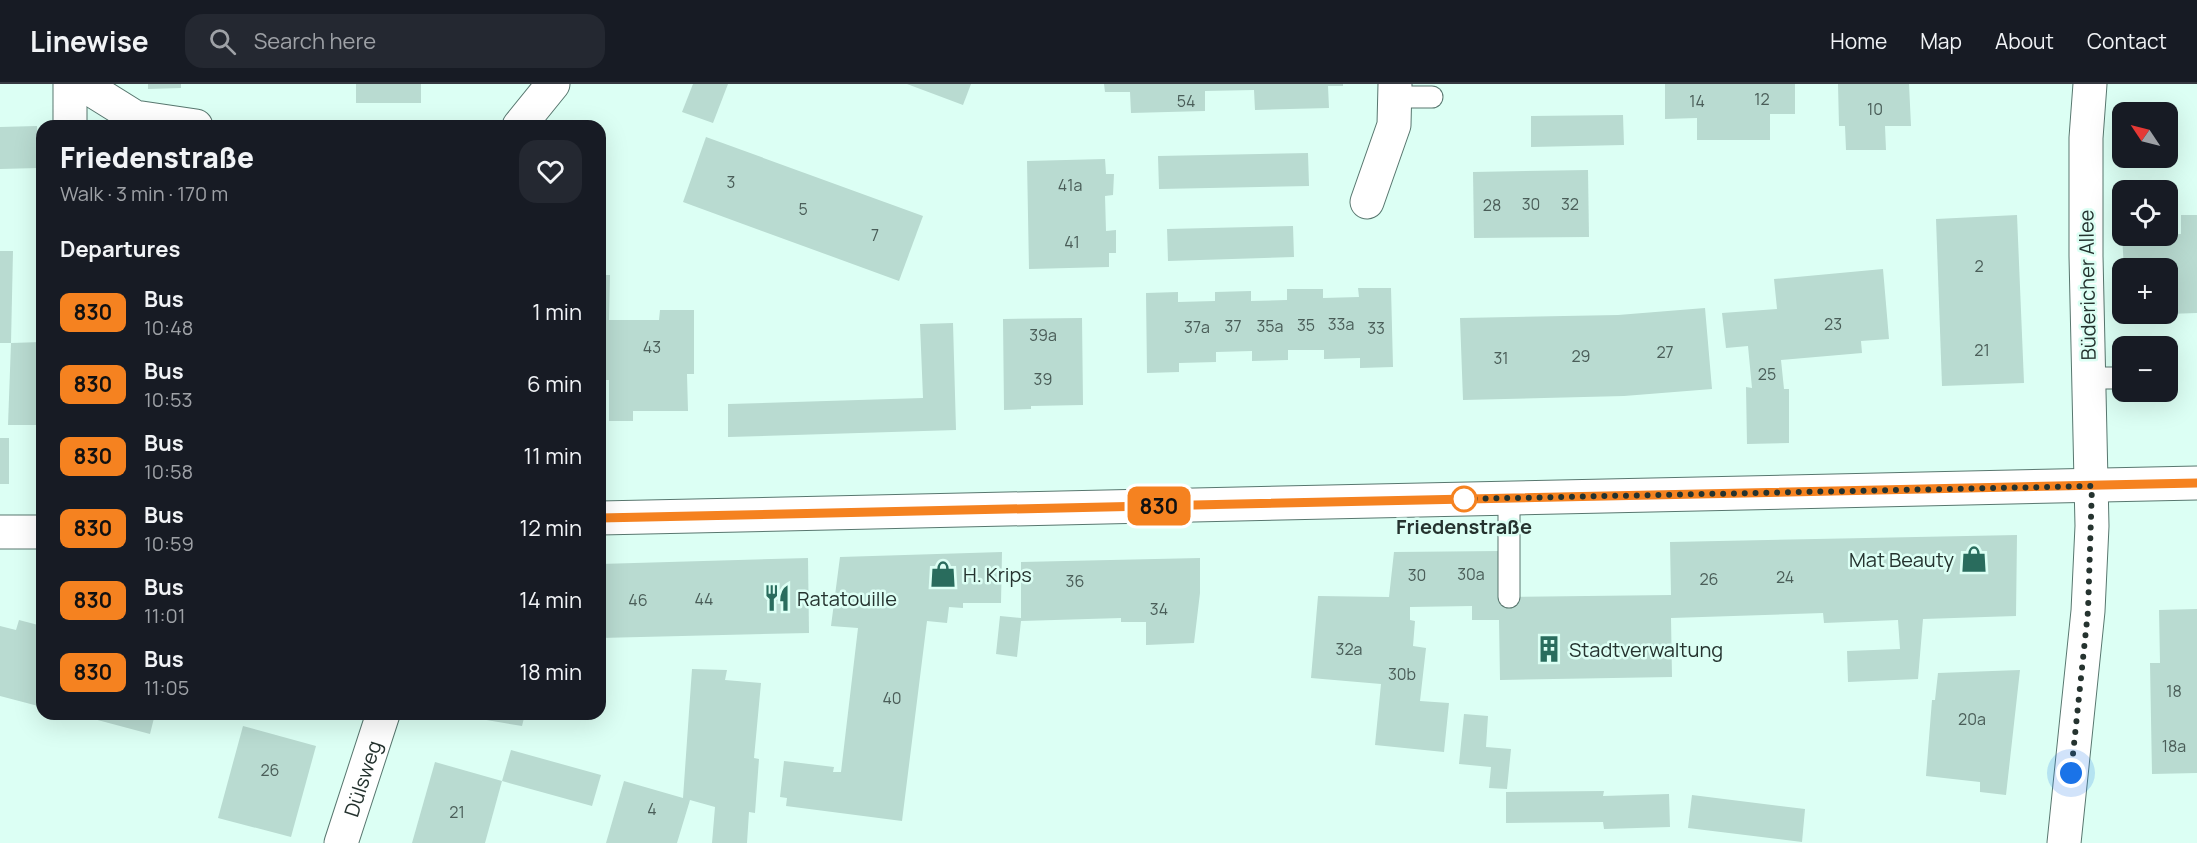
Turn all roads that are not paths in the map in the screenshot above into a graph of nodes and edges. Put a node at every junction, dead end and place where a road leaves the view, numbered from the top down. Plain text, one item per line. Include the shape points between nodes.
1 (70, 84) edge
2 (82, 84) edge
3 (553, 84) edge
4 (2090, 84) edge
5 (1395, 91) edge
6 (1432, 97) dead end
7 (70, 120) edge
8 (127, 120) edge
9 (524, 120) edge
10 (1367, 202) dead end
11 (2088, 378) junction
12 (2112, 378) edge
13 (2197, 483) edge
14 (2092, 486) junction
15 (1509, 498) junction
16 (606, 518) edge
17 (0, 532) edge
18 (36, 532) edge
19 (1509, 597) dead end
20 (381, 720) edge
21 (341, 843) edge
22 (2064, 843) edge

1 - 7 main road
2 - 8 main road
3 - 9 main road
4 - 11 main road, Büdericher Allee via 2086,138
5 - 6 lane
5 - 10 main road via 1394,125
11 - 12 lane
11 - 14 main road, Büdericher Allee
13 - 14 main road
14 - 15 main road
14 - 22 main road, Büdericher Allee via 2088,611
15 - 16 main road
15 - 19 lane
17 - 18 main road
20 - 21 main road, Dülsweg

